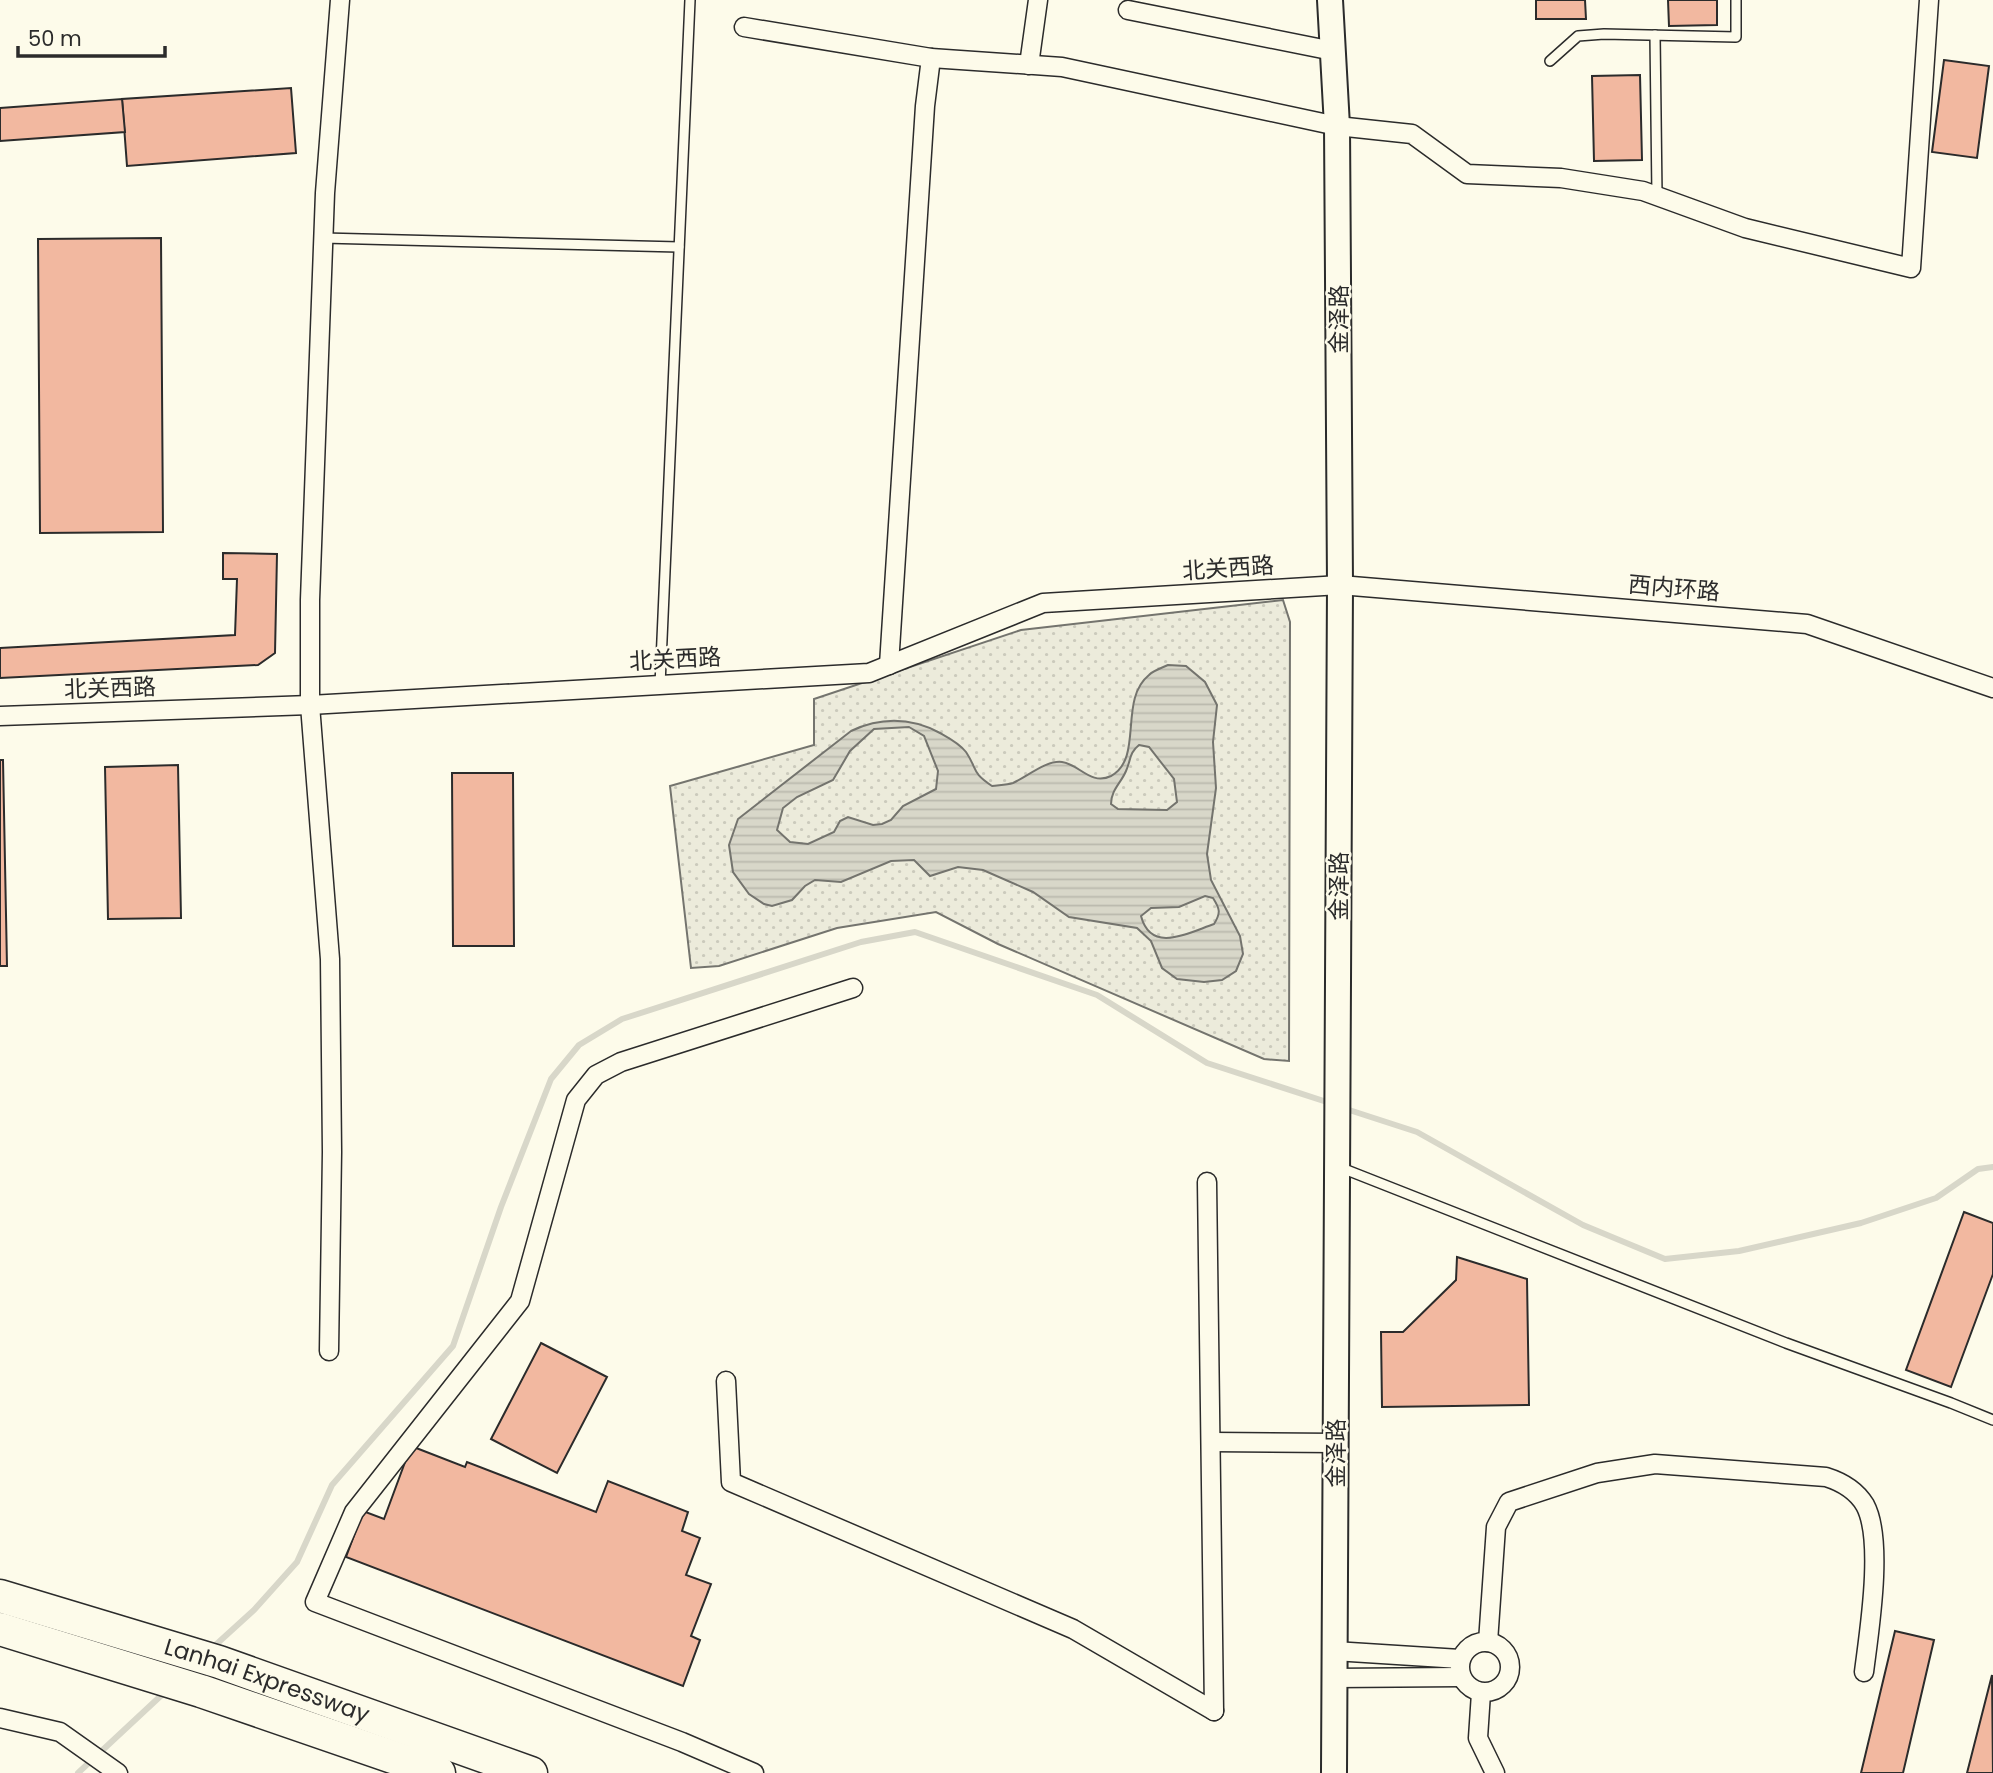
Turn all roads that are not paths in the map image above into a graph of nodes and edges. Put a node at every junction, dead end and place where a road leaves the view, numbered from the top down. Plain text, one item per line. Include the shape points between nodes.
1 (340, 0) edge
2 (690, 0) edge
3 (1038, 0) edge
4 (1330, 0) edge
5 (1736, 0) edge
6 (1929, 0) edge
7 (1128, 10) dead end
8 (744, 27) dead end
9 (1654, 35) junction
10 (1333, 51) junction
11 (931, 58) junction
12 (1550, 61) dead end
13 (1029, 65) junction
14 (1337, 126) junction
15 (1657, 196) junction
16 (323, 238) junction
17 (679, 247) junction
18 (1340, 584) junction
19 (889, 665) junction
20 (660, 685) junction
21 (1993, 688) edge
22 (310, 705) junction
23 (0, 716) edge
24 (853, 988) dead end
25 (1338, 1166) junction
26 (1207, 1182) dead end
27 (329, 1351) dead end
28 (726, 1381) dead end
29 (1993, 1420) edge
30 (1211, 1442) junction
31 (1336, 1443) junction
32 (0, 1596) edge
33 (0, 1629) edge
34 (1488, 1642) junction
35 (1335, 1651) junction
36 (1461, 1668) junction
37 (1864, 1672) dead end
38 (1335, 1678) junction
39 (1481, 1693) junction
40 (0, 1718) edge
41 (114, 1770) edge
42 (439, 1773) edge
43 (531, 1773) edge
44 (754, 1773) edge
45 (1334, 1773) edge
46 (1495, 1773) edge

1 - 16 street
2 - 17 lane
3 - 13 street
4 - 10 main road, 金泽路
5 - 9 lane via 1736,37
6 - 15 street via 1911,268 1745,228
7 - 10 street
8 - 11 street
9 - 12 lane via 1578,37
9 - 15 lane
10 - 14 main road, 金泽路
11 - 13 street
11 - 19 street
13 - 14 street via 1062,67
14 - 15 street via 1412,134 1467,174 1561,178
14 - 18 main road, 金泽路
16 - 17 lane
16 - 22 street
17 - 20 lane
18 - 19 street, 北关西路 via 1043,603
18 - 21 street, 西内环路 via 1807,624
18 - 25 main road, 金泽路
19 - 20 street, 北关西路 via 869,673
20 - 22 street, 北关西路
22 - 23 street, 北关西路
22 - 27 street via 330,959
24 - 44 street via 621,1062 596,1075 576,1100 520,1301 354,1512 315,1602
25 - 29 lane
25 - 31 main road, 金泽路
26 - 30 street
28 - 30 street via 731,1482 1073,1629 1214,1711
30 - 31 street
31 - 35 main road, 金泽路
32 - 43 highway, Lanhai Expressway via 219,1662
33 - 42 highway, Lanhai Expressway via 189,1687
34 - 36 street via 1471,1646
34 - 37 street via 1496,1527 1509,1502 1597,1473 1656,1464 1826,1477 1858,1495 1871,1527 1874,1588
34 - 39 street via 1504,1651 1509,1676 1498,1689
35 - 36 street
35 - 38 main road, 金泽路
36 - 38 street
36 - 39 street via 1465,1684
38 - 45 main road, 金泽路
39 - 46 street via 1479,1738
40 - 41 street via 60,1732

